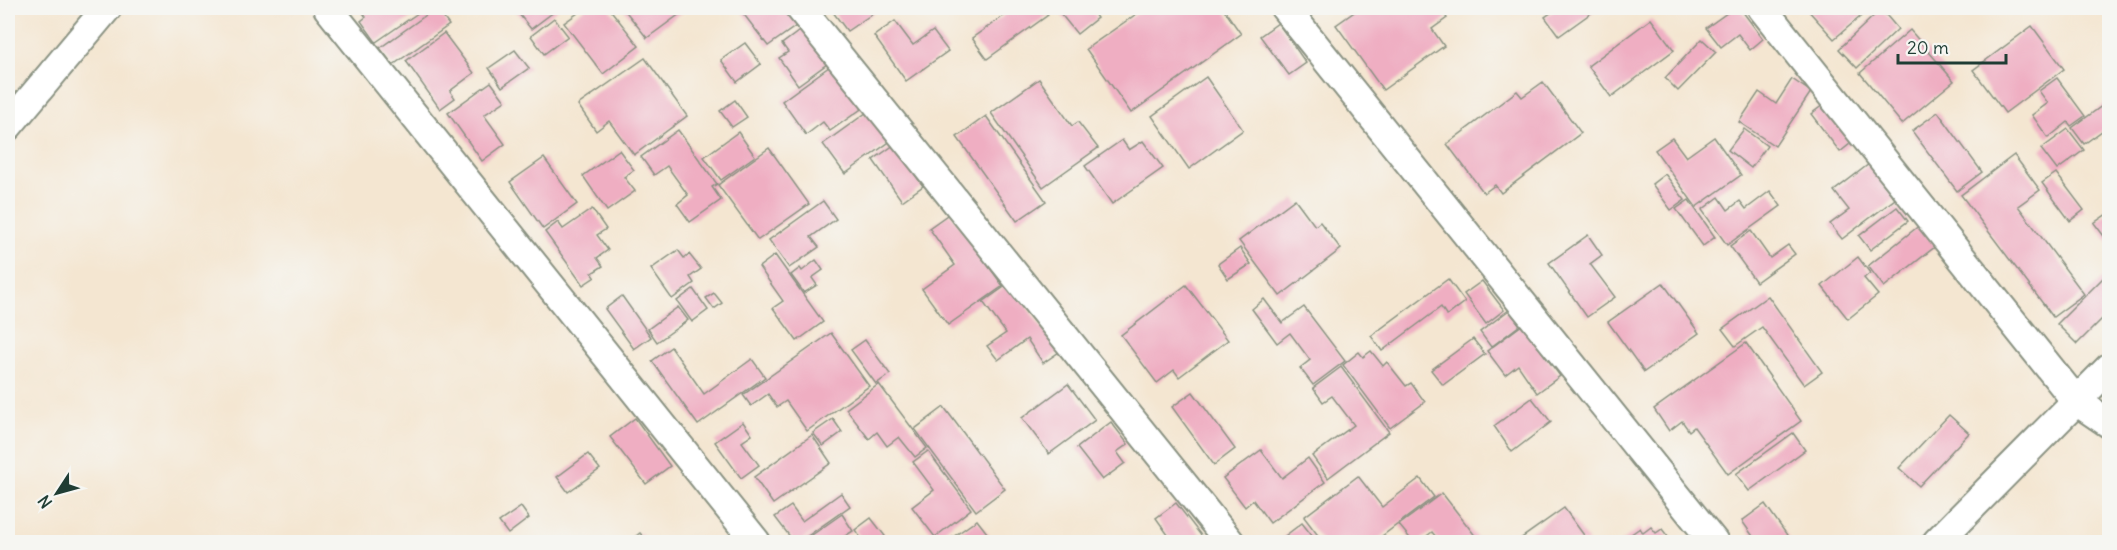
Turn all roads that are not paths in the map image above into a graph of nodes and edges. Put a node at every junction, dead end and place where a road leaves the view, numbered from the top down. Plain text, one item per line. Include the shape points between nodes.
1 (107, 8) edge
2 (328, 8) edge
3 (800, 8) edge
4 (1285, 8) edge
5 (1762, 8) edge
6 (8, 126) edge
7 (2109, 367) edge
8 (2076, 401) junction
9 (2109, 424) edge
10 (756, 543) edge
11 (1230, 543) edge
12 (1714, 543) edge
13 (1937, 543) edge

1 - 6 street
2 - 10 street
3 - 11 street
4 - 12 street
5 - 8 street
7 - 8 street
8 - 9 street
8 - 13 street

